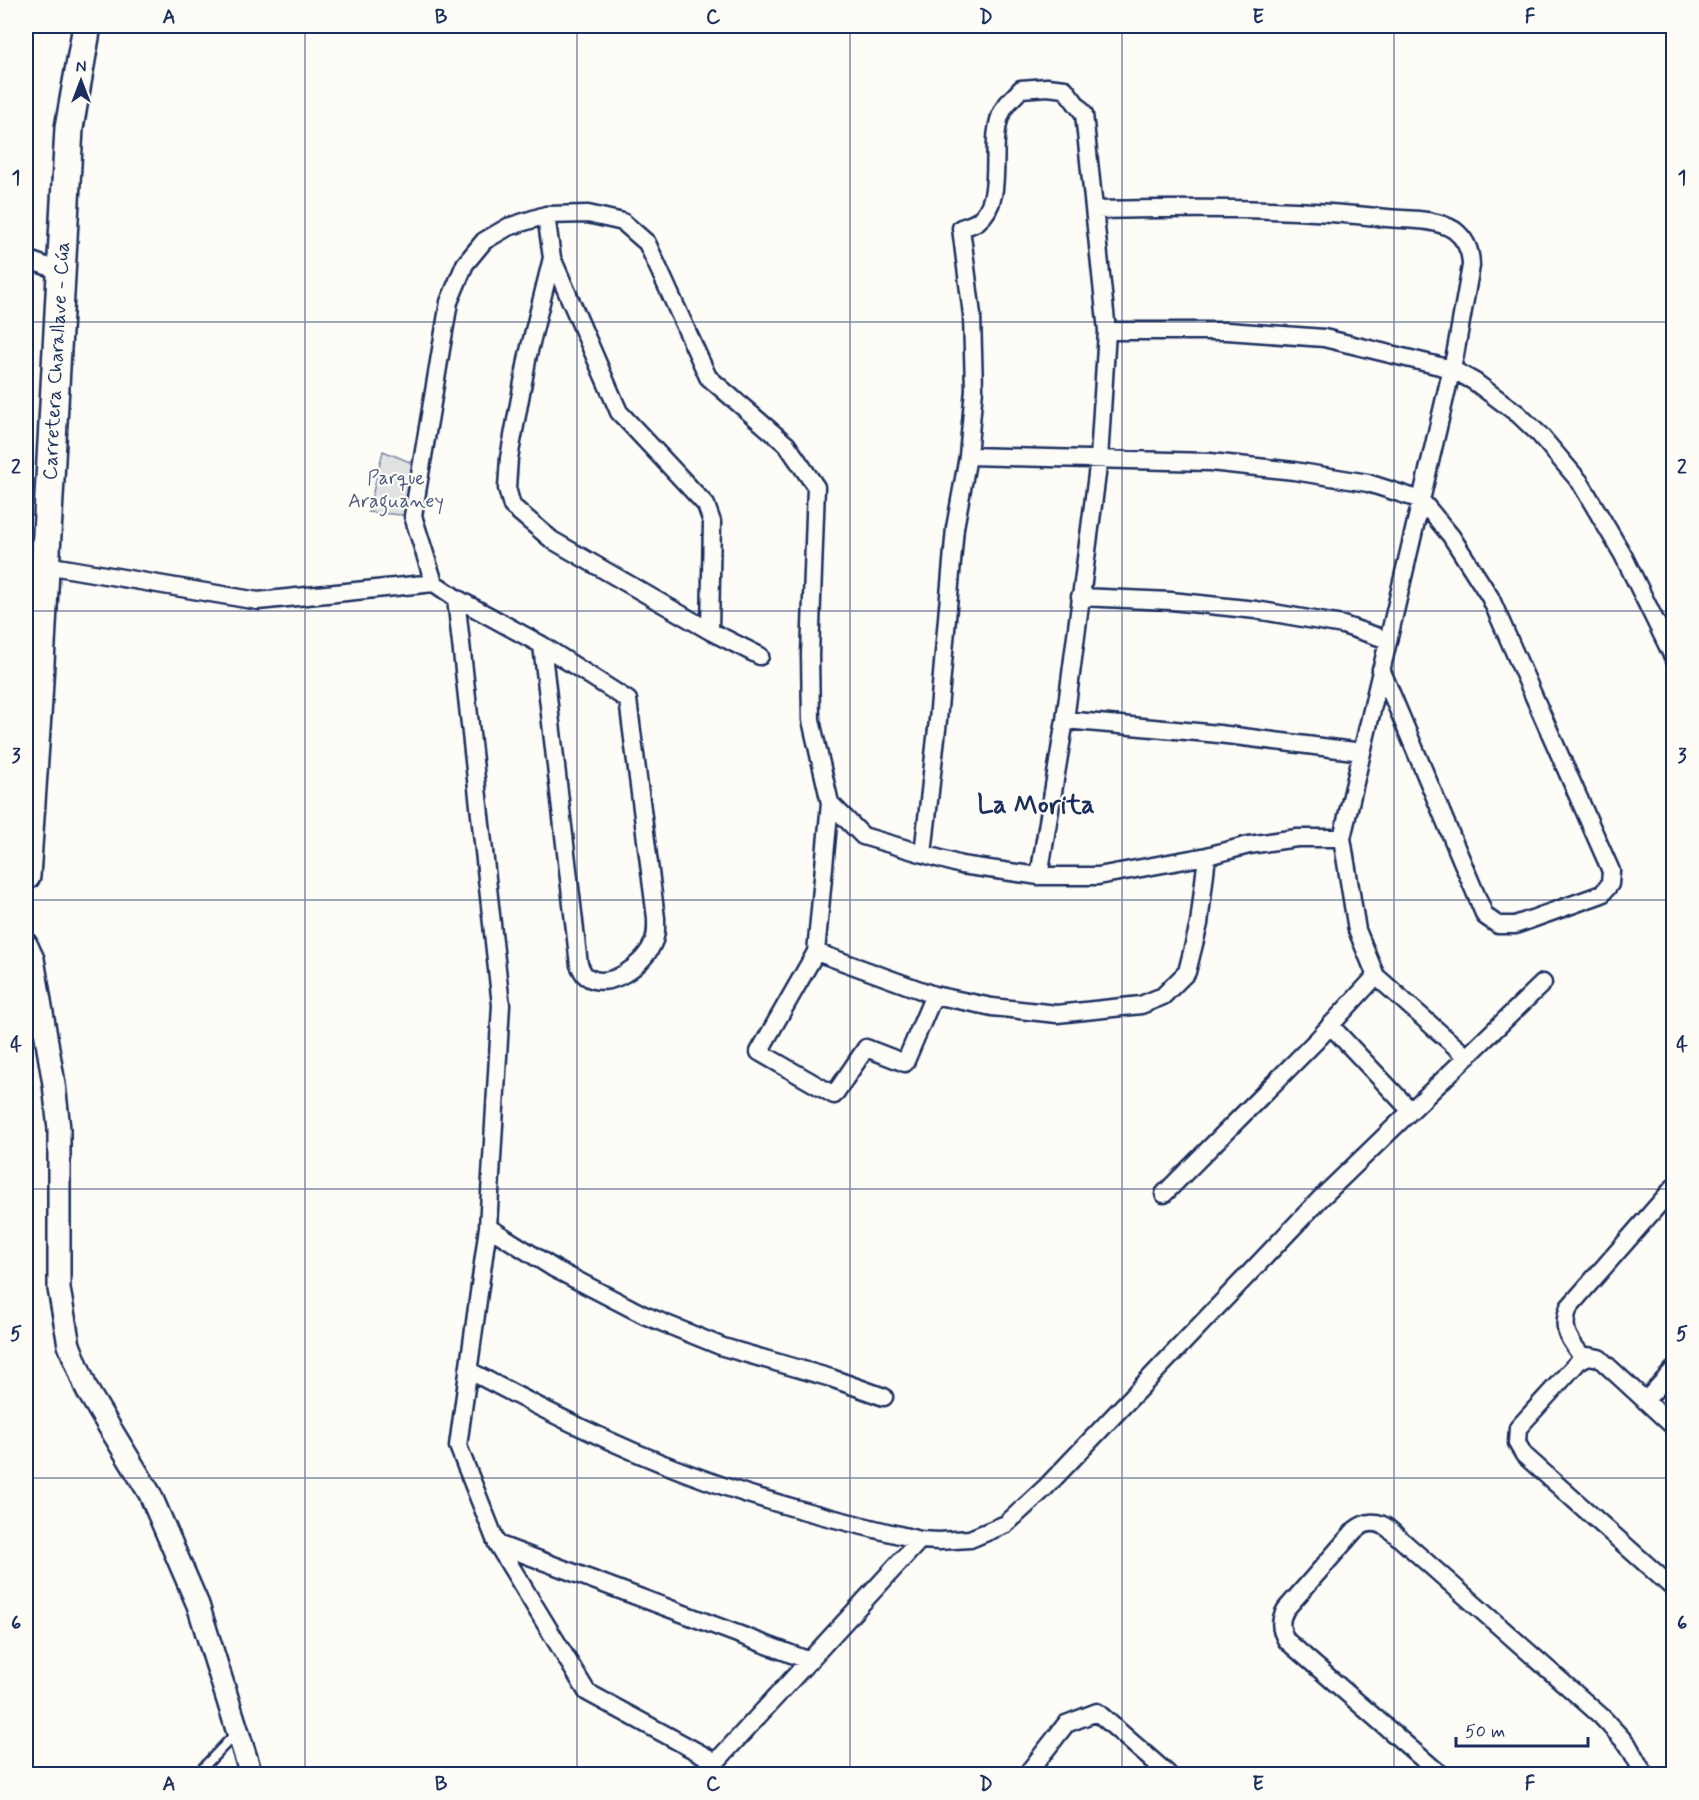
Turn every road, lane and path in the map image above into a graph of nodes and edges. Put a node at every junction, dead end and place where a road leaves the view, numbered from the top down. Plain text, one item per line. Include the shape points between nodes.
1 (87, 26) edge
2 (1095, 210) junction
3 (546, 215) junction
4 (552, 258) junction
5 (26, 259) edge
6 (63, 272) junction
7 (1107, 331) junction
8 (1452, 369) junction
9 (968, 456) junction
10 (1099, 459) junction
11 (1421, 500) junction
12 (46, 565) junction
13 (434, 583) junction
14 (1080, 597) junction
15 (456, 598) junction
16 (710, 631) junction
17 (1388, 640) junction
18 (542, 645) junction
19 (760, 656) dead end
20 (1674, 659) edge
21 (1381, 669) junction
22 (32, 697) edge
23 (1065, 720) junction
24 (1362, 752) junction
25 (830, 803) junction
26 (1342, 838) junction
27 (923, 854) junction
28 (1207, 856) junction
29 (26, 876) edge
30 (1039, 876) junction
31 (26, 944) edge
32 (816, 952) junction
33 (1376, 976) junction
34 (1543, 984) dead end
35 (934, 995) junction
36 (1330, 1025) junction
37 (1467, 1057) junction
38 (1411, 1111) junction
39 (1674, 1187) edge
40 (1164, 1194) dead end
41 (488, 1227) junction
42 (1583, 1358) junction
43 (1674, 1369) edge
44 (468, 1370) junction
45 (885, 1397) dead end
46 (1646, 1401) junction
47 (1674, 1427) edge
48 (920, 1539) junction
49 (497, 1545) junction
50 (1674, 1589) edge
51 (810, 1660) junction
52 (237, 1732) junction
53 (197, 1774) edge
54 (251, 1774) edge
55 (1027, 1774) edge
56 (1168, 1774) edge
57 (1440, 1774) edge
58 (1644, 1774) edge

1 - 6 highway, Carretera Charallave - Cúa via 69,128
2 - 7 street
2 - 8 street via 1325,211 1447,227 1466,243 1471,258
2 - 9 street via 1084,114 1065,89 1022,89 1003,109 996,128 991,206 978,221 961,228 972,315 974,389
3 - 4 street
3 - 13 street via 508,227 484,241 465,264 449,302 413,516
3 - 25 street via 588,214 623,222 647,243 708,377 787,445 816,487 811,720
4 - 16 street via 619,412 706,504 712,522
4 - 16 street via 528,355 509,458 507,488 512,506 552,540
5 - 6 street
6 - 12 highway, Carretera Charallave - Cúa
7 - 8 street via 1227,330 1324,338
7 - 10 street
8 - 11 street
8 - 20 street via 1518,414 1573,474 1623,555
9 - 10 street
9 - 27 street via 955,528
10 - 11 street via 1210,462 1294,471 1368,483
10 - 14 street
11 - 17 street
11 - 21 street via 1451,536 1490,597 1611,871 1610,884 1602,894 1515,925 1498,925 1485,916
12 - 13 street via 258,601
12 - 22 highway, Carretera Charallave - Cúa
13 - 15 street
14 - 17 street via 1256,610 1343,625
14 - 23 street
15 - 18 street
15 - 41 street via 501,1005
16 - 19 street
17 - 21 street
18 - 18 street via 579,965 585,976 608,980 632,970 645,957 656,935 628,700
21 - 24 street
22 - 29 highway, Carretera Charallave - Cúa
23 - 24 street
23 - 30 street
24 - 26 street
25 - 27 street via 863,836
25 - 32 street
26 - 28 street via 1297,838
26 - 33 street via 1357,930
27 - 30 street via 961,866
28 - 30 street via 1098,876
28 - 35 street via 1199,924 1188,972 1163,996 1141,1005 1057,1014 992,1007
31 - 52 street via 33,959 54,1084 58,1128 58,1289 69,1345 87,1390 150,1494 198,1605
32 - 35 street
32 - 35 street via 759,1052 834,1095 866,1048 905,1063
33 - 36 street
33 - 37 street
34 - 37 street
36 - 38 street
36 - 40 street
37 - 38 street
38 - 48 street via 1320,1199 1045,1488 1006,1524 970,1539
39 - 42 street via 1569,1307 1565,1320 1568,1337
41 - 44 street
41 - 45 street via 555,1269 644,1315 723,1347
42 - 46 street via 1599,1358
42 - 50 street via 1522,1421 1516,1435 1519,1450
43 - 46 street
44 - 48 street via 575,1426 687,1473 802,1511
44 - 49 street via 458,1446
46 - 47 street
48 - 51 street
49 - 51 street
49 - 51 street via 587,1692 716,1762
52 - 53 lane
52 - 54 street
55 - 56 street via 1066,1724 1097,1712
57 - 58 street via 1283,1634 1281,1621 1286,1609 1355,1530 1368,1523 1389,1529 1601,1716 1628,1745

